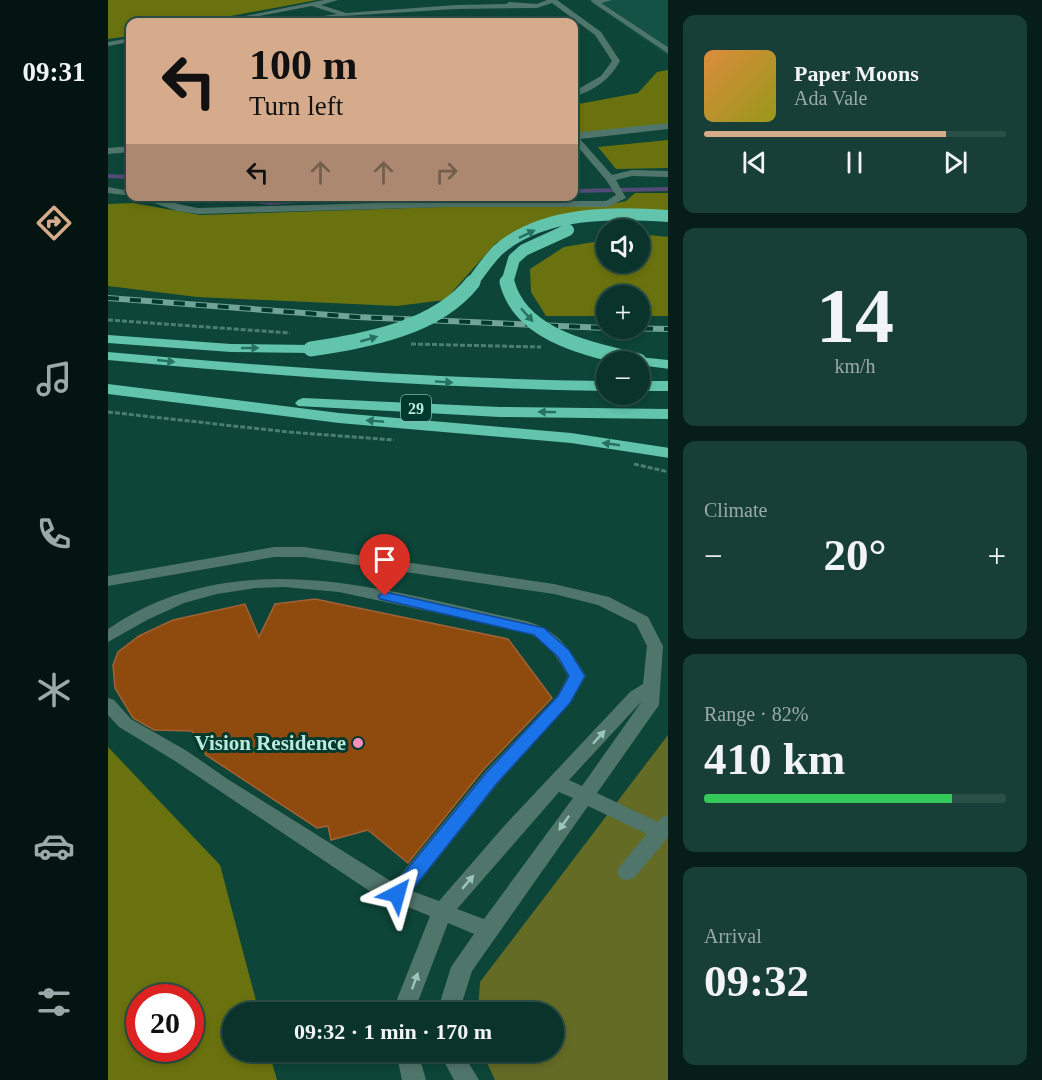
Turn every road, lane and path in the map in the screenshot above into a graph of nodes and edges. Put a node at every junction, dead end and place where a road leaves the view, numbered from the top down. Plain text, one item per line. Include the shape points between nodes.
1 (335, 0) edge
2 (486, 0) edge
3 (501, 0) edge
4 (551, 0) edge
5 (609, 0) edge
6 (593, 1) edge
7 (312, 4) junction
8 (522, 6) junction
9 (456, 7) junction
10 (346, 15) junction
11 (575, 16) junction
12 (240, 18) edge
13 (325, 18) edge
14 (578, 18) edge
15 (578, 18) edge
16 (126, 41) edge
17 (108, 44) edge
18 (668, 51) edge
19 (578, 92) edge
20 (668, 126) edge
21 (578, 136) edge
22 (578, 142) edge
23 (126, 149) edge
24 (108, 151) edge
25 (668, 174) edge
26 (610, 179) junction
27 (108, 190) edge
28 (126, 193) edge
29 (155, 201) edge
30 (668, 216) edge
31 (668, 224) edge
32 (108, 339) edge
33 (598, 351) edge
34 (108, 356) edge
35 (650, 362) edge
36 (668, 365) edge
37 (596, 386) edge
38 (668, 386) edge
39 (650, 387) edge
40 (108, 390) edge
41 (163, 397) junction
42 (108, 412) edge
43 (668, 414) edge
44 (403, 440) dead end
45 (668, 453) edge
46 (630, 463) dead end
47 (668, 472) edge
48 (108, 581) edge
49 (108, 637) edge
50 (651, 687) junction
51 (108, 704) edge
52 (558, 783) junction
53 (584, 795) junction
54 (664, 827) edge
55 (627, 872) dead end
56 (397, 894) junction
57 (442, 912) junction
58 (488, 930) junction
59 (408, 1002) edge
60 (451, 1002) edge
61 (410, 1062) edge
62 (456, 1062) edge
63 (414, 1080) edge
64 (467, 1080) edge

1 - 7 street
2 - 9 street
3 - 8 street
4 - 8 street via 542,5
4 - 11 street
5 - 6 street
6 - 18 street
7 - 10 street
7 - 12 street
8 - 9 street
8 - 11 street
9 - 10 street
10 - 13 street
11 - 14 street
15 - 19 street via 602,36 616,61 601,80
16 - 17 street
20 - 21 street
22 - 26 street
23 - 24 street
25 - 26 street via 632,172
26 - 29 street via 621,198 590,205 436,205 232,212 181,209
27 - 28 street
32 -> 30 highway, bridge via 311,349 357,342 404,329 454,303 504,245 543,226 610,215
31 -> 33 highway, bridge via 633,222 581,227 556,234 514,259 507,282 512,298 537,325
34 -> 37 highway, 29 via 488,385
35 - 36 highway
38 - 39 highway
40 - 41 highway, 29
43 -> 41 highway, 29 via 500,412
45 -> 41 highway via 571,438 339,418
42 - 44 path
46 - 47 path
48 - 50 street via 274,552 304,552 554,589 603,601 642,621 655,646
49 - 56 street via 129,621 205,592 254,583 297,581 385,596 539,631 564,654 577,676 573,684
52 -> 50 street via 636,696
50 - 53 street via 650,705
51 - 56 street via 125,723 338,861
52 - 53 street
57 -> 52 street
53 - 54 street
53 -> 58 street
54 - 55 street
56 - 57 street
57 - 58 street
59 -> 57 street
58 - 60 street via 462,967
61 - 63 street
62 - 64 street

